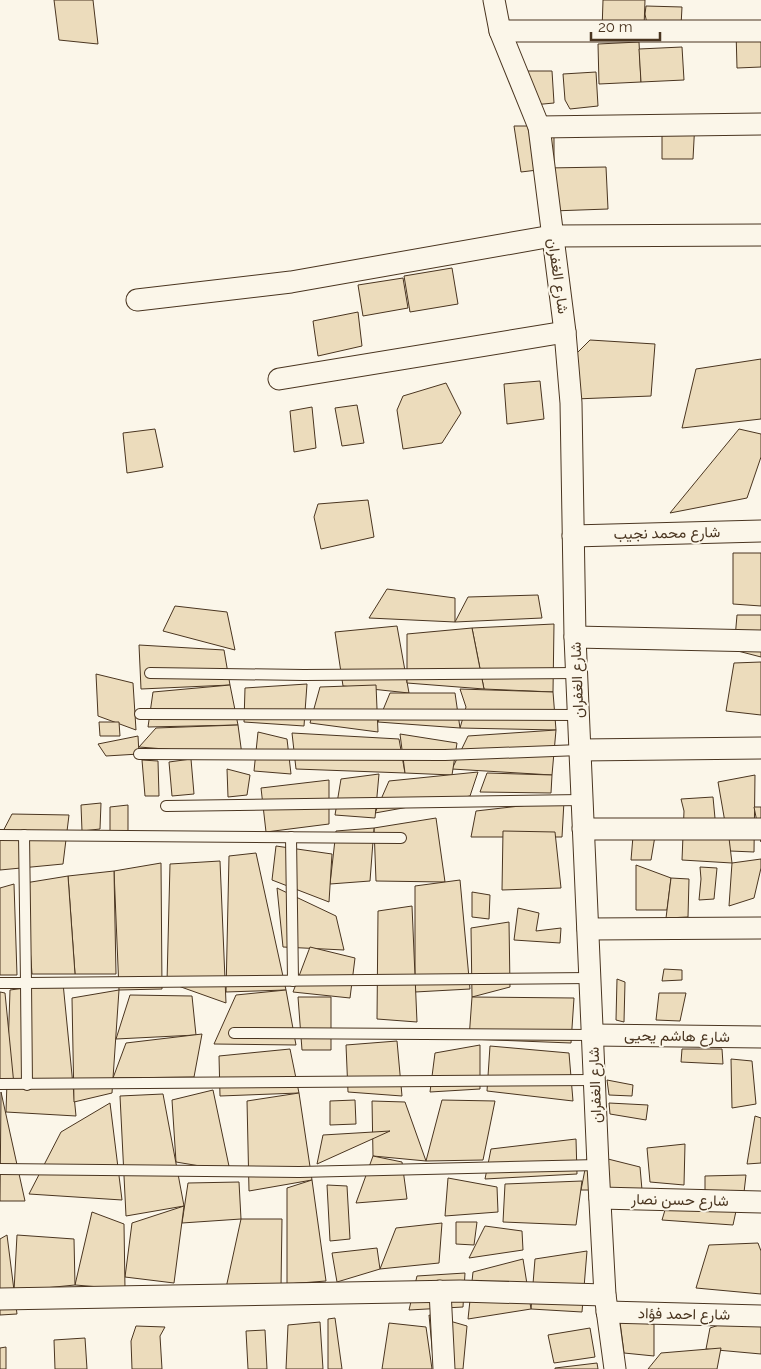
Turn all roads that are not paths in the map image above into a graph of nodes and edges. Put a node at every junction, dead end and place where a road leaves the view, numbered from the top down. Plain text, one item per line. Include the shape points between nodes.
1 (494, 0) edge
2 (500, 31) junction
3 (761, 31) edge
4 (761, 124) edge
5 (539, 126) junction
6 (761, 235) edge
7 (552, 236) junction
8 (137, 300) dead end
9 (565, 332) junction
10 (279, 379) dead end
11 (761, 531) edge
12 (573, 536) junction
13 (575, 637) junction
14 (761, 641) edge
15 (577, 673) junction
16 (150, 674) dead end
17 (140, 714) dead end
18 (578, 715) junction
19 (761, 748) edge
20 (580, 750) junction
21 (140, 754) dead end
22 (582, 800) junction
23 (166, 806) dead end
24 (583, 829) junction
25 (761, 829) edge
26 (0, 835) edge
27 (24, 835) junction
28 (291, 837) junction
29 (401, 838) dead end
30 (588, 928) junction
31 (761, 928) edge
32 (590, 978) junction
33 (293, 981) junction
34 (0, 983) edge
35 (26, 983) junction
36 (234, 1033) dead end
37 (593, 1035) junction
38 (761, 1036) edge
39 (594, 1080) junction
40 (0, 1084) edge
41 (27, 1085) junction
42 (598, 1165) junction
43 (0, 1169) edge
44 (600, 1198) junction
45 (761, 1202) edge
46 (440, 1292) junction
47 (0, 1299) edge
48 (606, 1304) junction
49 (761, 1316) edge
50 (444, 1369) edge
51 (615, 1369) edge

1 - 2 street, شارع الغفران
2 - 3 street
2 - 5 street, شارع الغفران
4 - 5 street
5 - 7 street, شارع الغفران
6 - 7 street
7 - 8 street via 290,282
7 - 9 street, شارع الغفران
9 - 10 street
9 - 12 street, شارع الغفران via 571,404
11 - 12 street, شارع محمد نجيب
12 - 13 street, شارع الغفران
13 - 14 street
13 - 15 street, شارع الغفران
15 - 16 lane
15 - 18 street, شارع الغفران
17 - 18 lane
18 - 20 street, شارع الغفران
19 - 20 street
20 - 21 lane via 445,755
20 - 22 street, شارع الغفران
22 - 23 lane
22 - 24 street, شارع الغفران
24 - 25 street
24 - 30 street, شارع الغفران
26 - 27 lane
27 - 28 lane
27 - 35 lane
28 - 29 lane
28 - 33 lane
30 - 31 street
30 - 32 street, شارع الغفران
32 - 33 lane
32 - 37 street, شارع الغفران
33 - 35 lane
34 - 35 lane
35 - 41 lane
36 - 37 lane
37 - 38 street, شارع هاشم يحيى
37 - 39 street, شارع الغفران
39 - 41 lane
39 - 42 street, شارع الغفران
40 - 41 lane
42 - 43 lane via 299,1172
42 - 44 street, شارع الغفران
44 - 45 street, شارع حسن نصار
44 - 48 street, شارع الغفران
46 - 47 street, شارع احمد فؤاد
46 - 48 street, شارع احمد فؤاد
46 - 50 street
48 - 49 street, شارع احمد فؤاد
48 - 51 street, شارع الغفران

